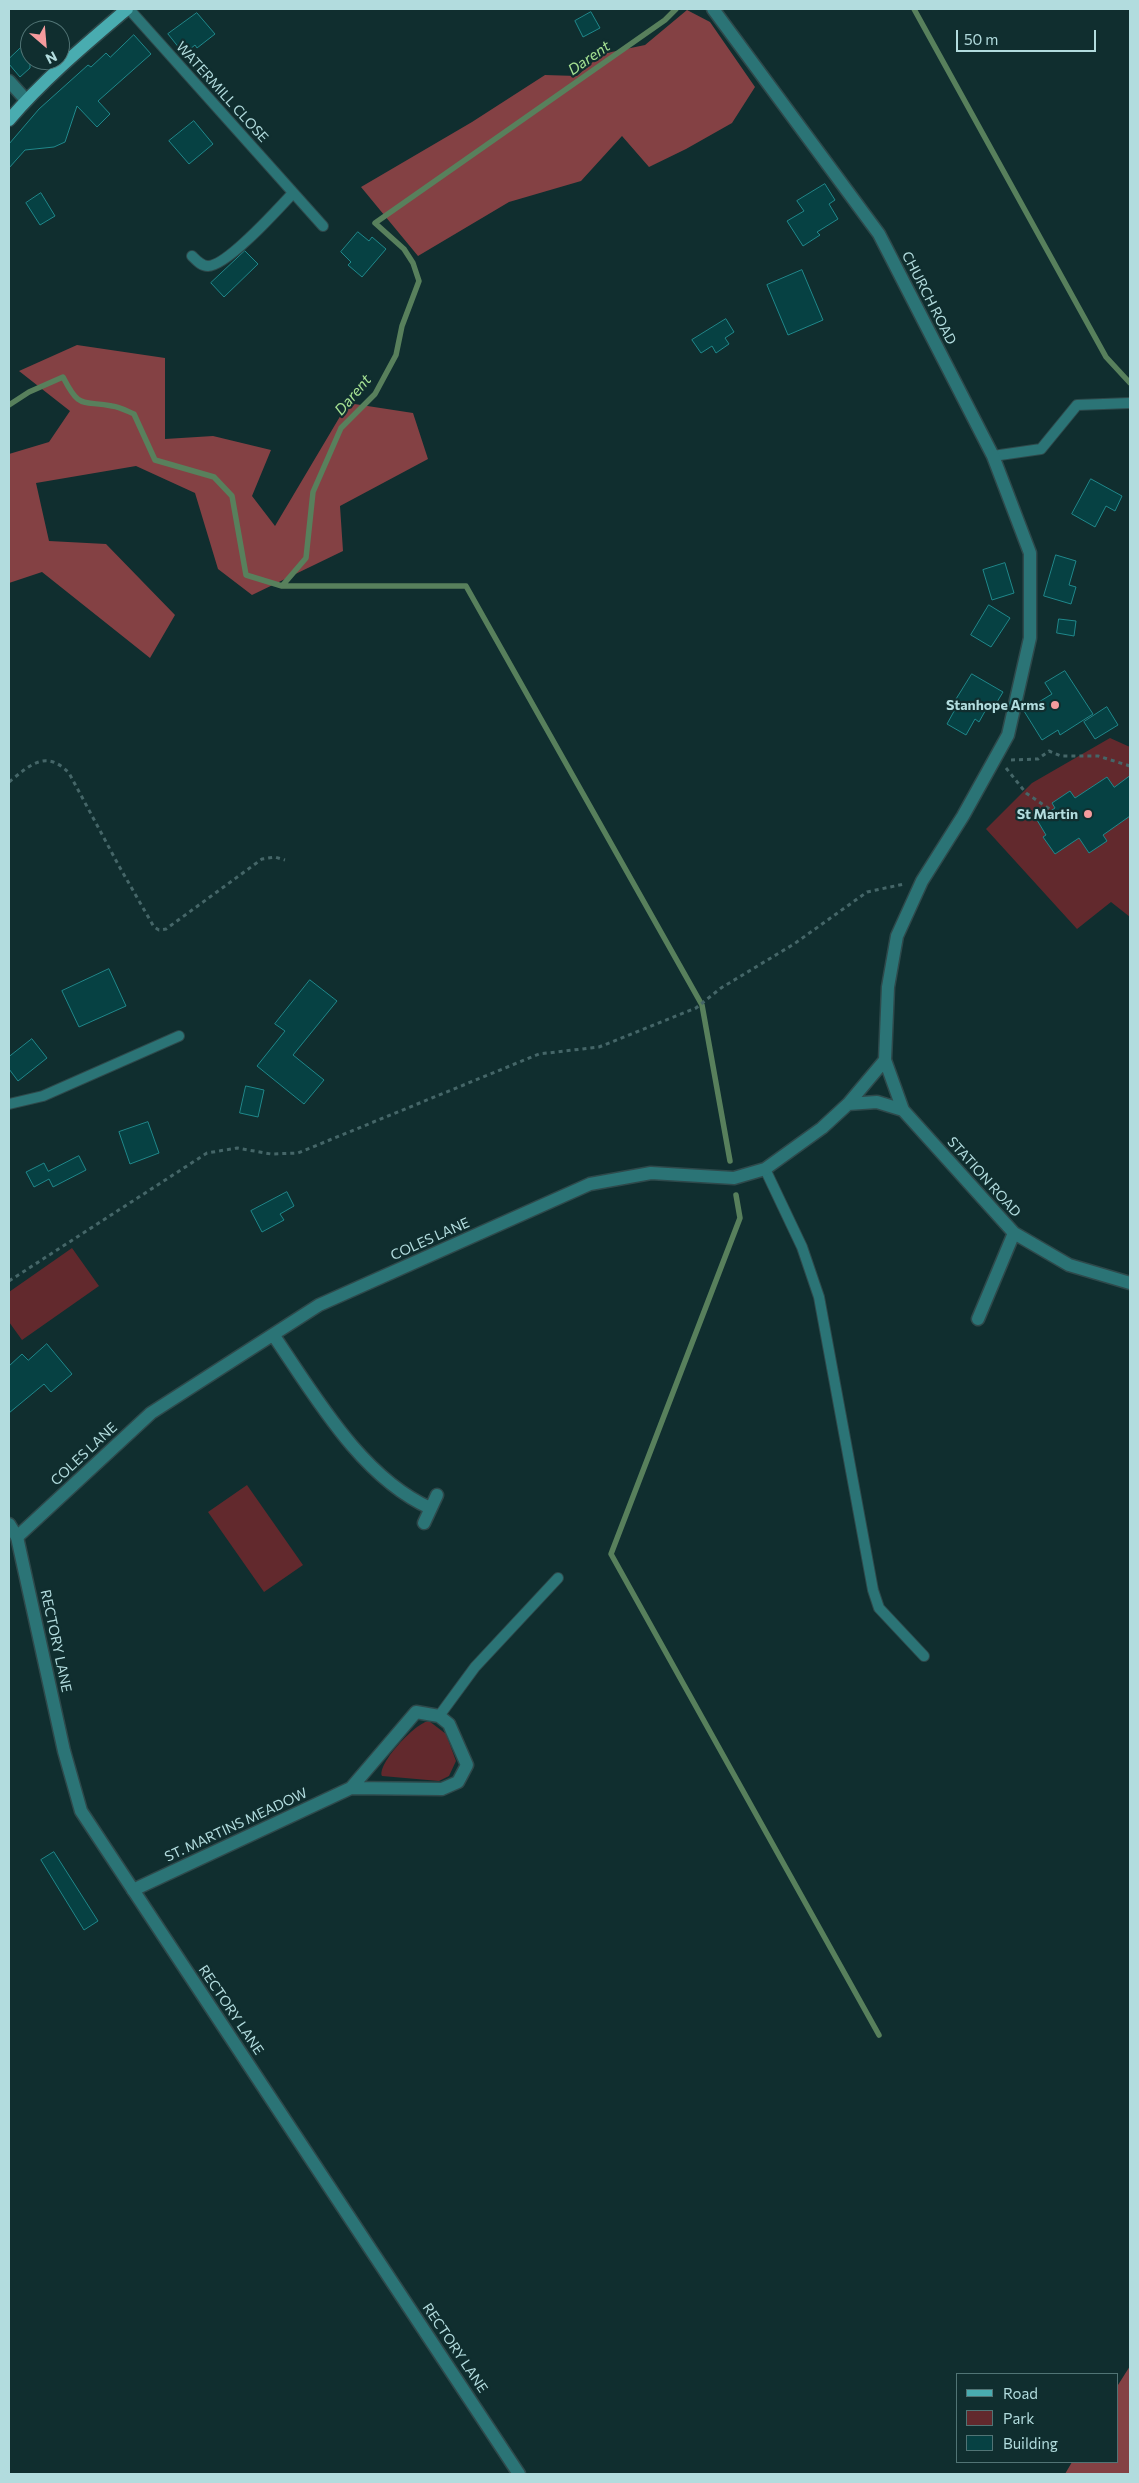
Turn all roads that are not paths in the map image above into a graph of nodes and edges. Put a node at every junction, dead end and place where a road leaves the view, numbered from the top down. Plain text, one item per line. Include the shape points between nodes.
1 (128, 9) edge
2 (713, 9) edge
3 (9, 81) edge
4 (26, 100) junction
5 (9, 120) edge
6 (293, 194) junction
7 (323, 226) dead end
8 (192, 256) dead end
9 (1130, 403) edge
10 (993, 456) junction
11 (179, 1036) dead end
12 (885, 1060) junction
13 (9, 1104) edge
14 (848, 1104) junction
15 (903, 1110) junction
16 (765, 1169) junction
17 (1014, 1233) junction
18 (1130, 1283) edge
19 (978, 1319) dead end
20 (274, 1336) junction
21 (437, 1495) dead end
22 (430, 1508) junction
23 (424, 1522) dead end
24 (9, 1524) edge
25 (17, 1537) junction
26 (558, 1578) dead end
27 (924, 1656) dead end
28 (438, 1716) junction
29 (351, 1788) junction
30 (133, 1890) junction
31 (520, 2474) edge

1 - 4 main road
1 - 6 lane, WATERMILL CLOSE
2 - 10 street, CHURCH ROAD via 879,234
3 - 4 street
4 - 5 main road
6 - 7 lane, WATERMILL CLOSE
6 - 8 lane via 267,222 218,264 207,266
9 - 10 lane via 1077,406 1041,449
10 - 12 street, CHURCH ROAD via 1030,553 1030,638 1008,735 922,881 897,936 888,987
11 - 13 lane via 44,1096
12 - 14 street, COLES LANE
12 - 15 street, STATION ROAD
14 - 15 street via 877,1102
14 - 16 street, COLES LANE via 822,1128
15 - 17 street, STATION ROAD
16 - 20 street, COLES LANE via 734,1178 651,1173 590,1184 319,1305
16 - 27 lane via 802,1247 820,1297 873,1590 879,1608
17 - 18 street, STATION ROAD via 1069,1264
17 - 19 street
20 - 22 street via 328,1415 380,1476
20 - 25 street, COLES LANE via 151,1413
21 - 22 street
22 - 23 street
24 - 25 street, RECTORY LANE
25 - 30 street, RECTORY LANE via 64,1751 81,1811
26 - 28 lane via 476,1667
28 - 29 street, ST. MARTINS MEADOW via 416,1712
28 - 29 street, ST. MARTINS MEADOW via 449,1724 467,1765 458,1782 442,1789
29 - 30 street, ST. MARTINS MEADOW
30 - 31 street, RECTORY LANE

